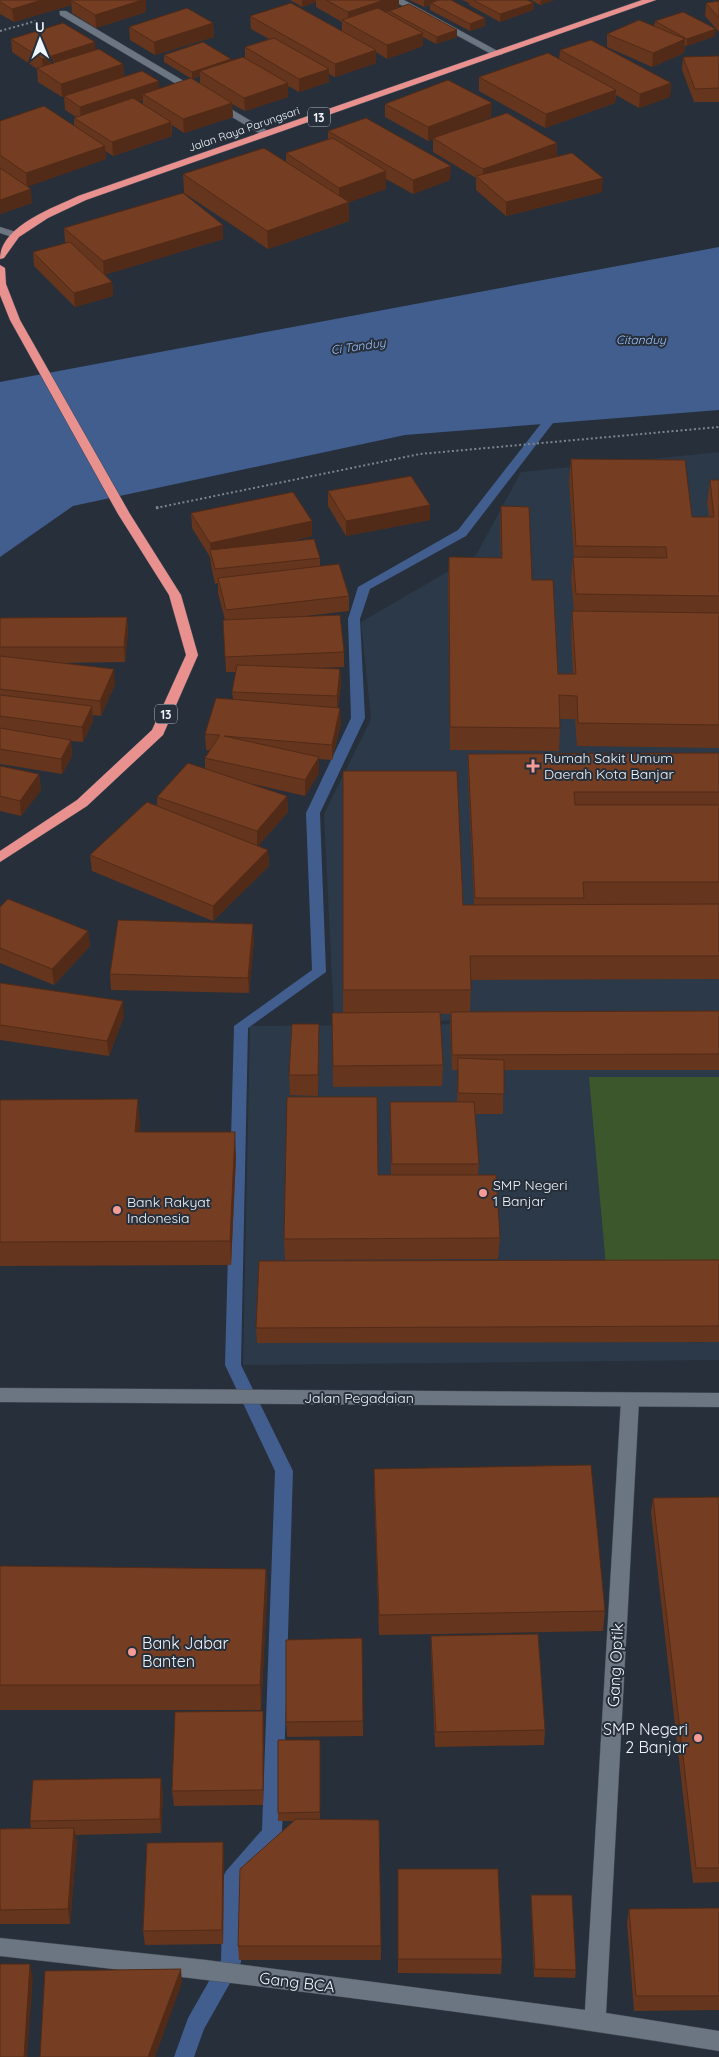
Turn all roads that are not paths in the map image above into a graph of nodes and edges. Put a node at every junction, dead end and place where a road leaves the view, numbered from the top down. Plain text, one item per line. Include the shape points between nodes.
1 (397, 0) edge
2 (651, 0) edge
3 (79, 8) edge
4 (498, 54) junction
5 (268, 134) junction
6 (0, 230) edge
7 (15, 235) junction
8 (0, 256) edge
9 (0, 268) edge
10 (1, 284) edge
11 (0, 857) edge
12 (0, 1395) edge
13 (630, 1400) junction
14 (719, 1400) edge
15 (0, 1947) edge
16 (594, 2021) junction
17 (719, 2041) edge

1 - 4 street
2 - 4 highway, Jalan Raya Parungsari / 13
3 - 5 street via 63,13
4 - 5 highway, Jalan Raya Parungsari / 13
5 - 7 highway, Jalan Raya Parungsari / 13 via 82,198 44,216
6 - 7 street
7 - 8 highway, Jalan Raya Parungsari / 13
9 - 10 highway, 13
10 - 11 highway, 13 via 15,320 124,514 176,595 192,655 158,732 82,803
12 - 13 street, Jalan Pegadaian
13 - 14 street, Jalan Pegadaian
13 - 16 street, Gang Optik
15 - 16 street, Gang BCA via 206,1970
16 - 17 street, Gang BCA

